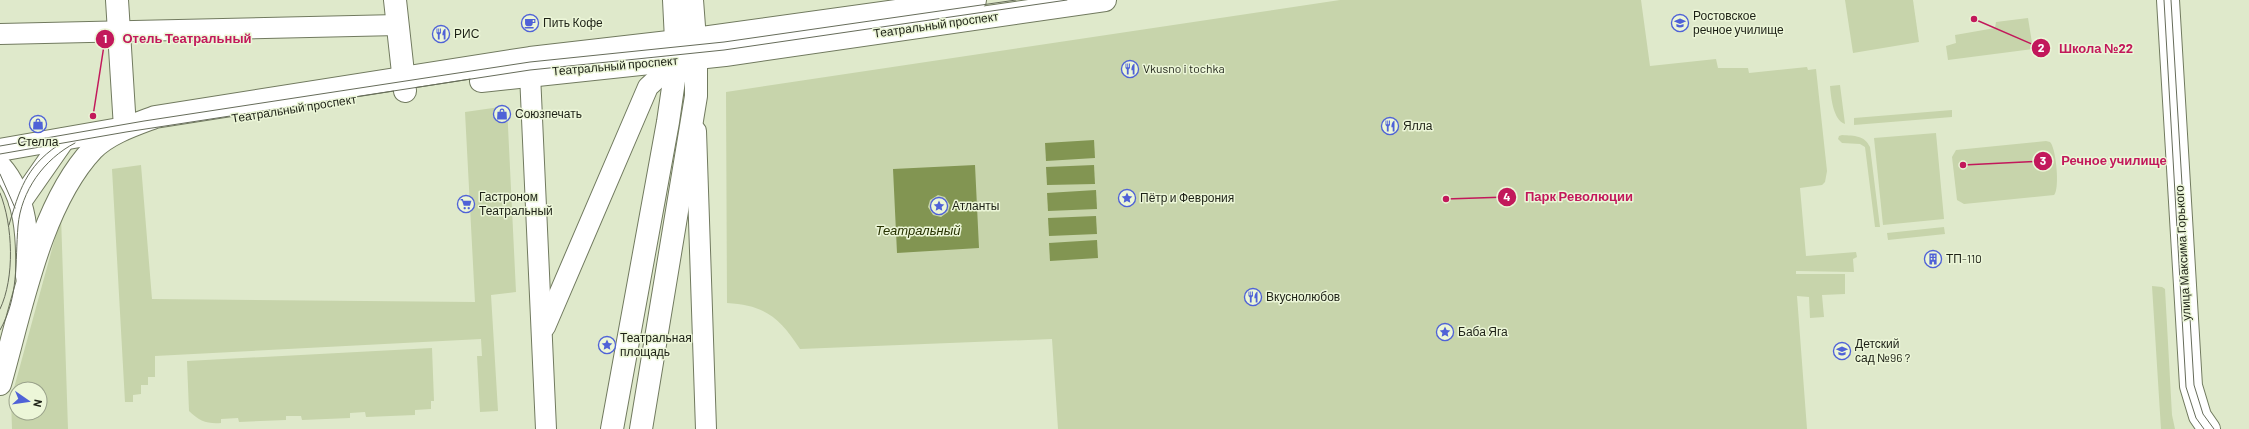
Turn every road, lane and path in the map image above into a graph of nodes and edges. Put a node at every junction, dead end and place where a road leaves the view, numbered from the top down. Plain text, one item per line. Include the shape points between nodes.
1 (117, 0) edge
2 (395, 0) edge
3 (674, 0) edge
4 (692, 0) edge
5 (975, 0) edge
6 (1105, 0) edge
7 (2168, 0) edge
8 (398, 25) junction
9 (119, 32) junction
10 (0, 34) edge
11 (686, 50) junction
12 (530, 74) junction
13 (404, 84) junction
14 (696, 96) junction
15 (126, 128) junction
16 (64, 139) junction
17 (0, 150) edge
18 (0, 166) edge
19 (20, 202) junction
20 (27, 288) junction
21 (543, 330) junction
22 (0, 384) edge
23 (546, 429) edge
24 (612, 429) edge
25 (641, 429) edge
26 (706, 429) edge
27 (2209, 429) edge

1 - 9 main road
2 - 8 main road
3 - 11 main road
4 - 11 main road
5 - 11 main road, Театральный проспект
6 - 11 main road, Театральный проспект
7 - 27 main road, улица Максима Горького via 2190,386 2200,416
8 - 9 street
8 - 13 main road
9 - 10 street
9 - 15 main road
11 - 12 main road, Театральный проспект
11 - 13 main road, Театральный проспект via 530,58
11 - 14 main road
11 - 21 street via 648,87
11 - 24 main road via 668,122
12 - 13 main road, Театральный проспект
12 - 21 street
13 - 15 main road, Театральный проспект via 155,117
14 - 25 main road
14 - 26 street
15 - 16 main road, Театральный проспект
15 - 20 main road via 94,148 66,184 46,228
16 - 17 main road, Театральный проспект
16 - 19 main road
18 - 19 main road via 11,180
19 - 20 main road via 26,230
20 - 22 main road
21 - 23 street

